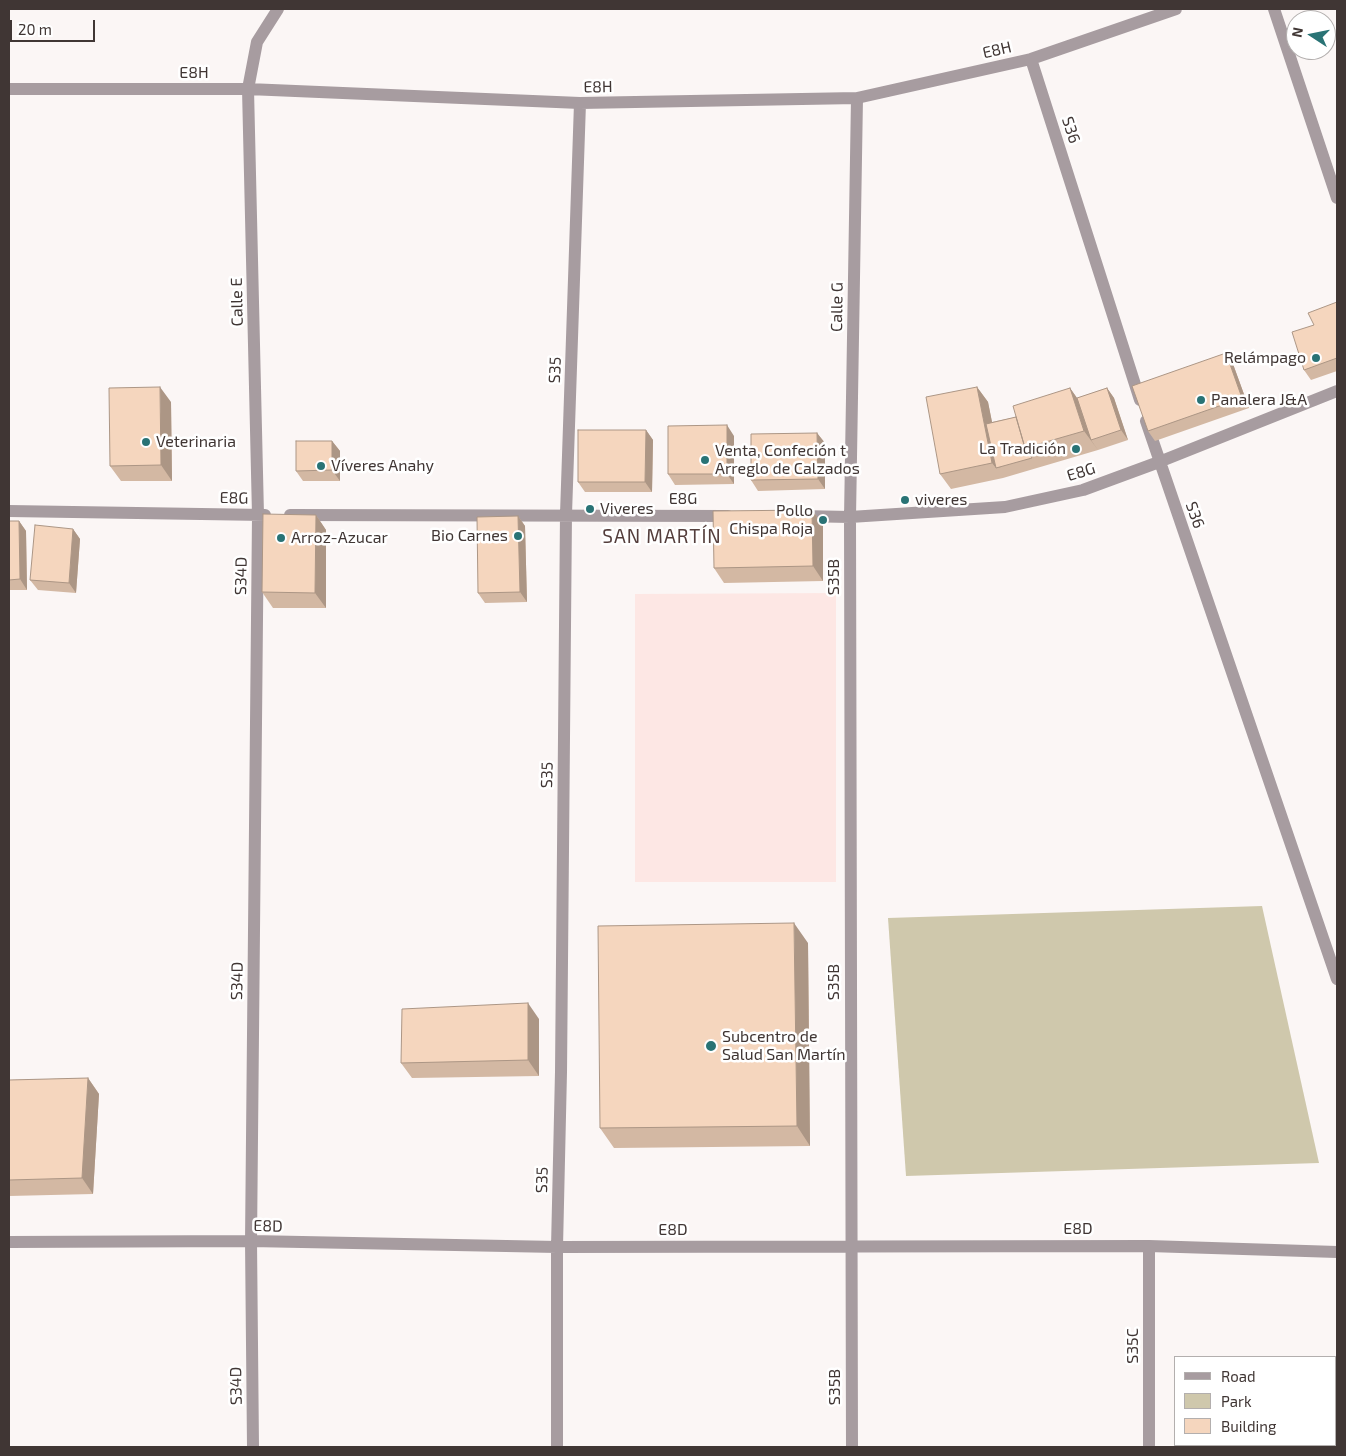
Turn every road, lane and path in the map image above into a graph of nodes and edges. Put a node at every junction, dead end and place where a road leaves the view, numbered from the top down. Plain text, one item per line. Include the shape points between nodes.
1 (278, 9) edge
2 (1176, 9) edge
3 (1274, 9) edge
4 (1031, 59) junction
5 (248, 89) junction
6 (9, 90) edge
7 (857, 98) junction
8 (580, 103) junction
9 (1337, 198) edge
10 (1337, 391) edge
11 (1159, 462) junction
12 (9, 511) edge
13 (566, 514) junction
14 (258, 515) junction
15 (742, 516) edge
16 (791, 516) edge
17 (850, 517) junction
18 (1337, 979) edge
19 (251, 1241) junction
20 (9, 1242) edge
21 (850, 1245) junction
22 (1149, 1246) junction
23 (557, 1247) junction
24 (1337, 1252) edge
25 (254, 1447) edge
26 (557, 1447) edge
27 (852, 1447) edge
28 (1149, 1447) edge

1 - 5 street, Calle E via 257,42
2 - 4 street, E8H
3 - 9 street
4 - 7 street, E8H
4 - 11 street, S36
5 - 6 street, E8H
5 - 8 street, E8H
5 - 14 street, Calle E
7 - 8 street, E8H
7 - 17 street, Calle G
8 - 13 street, S35
10 - 11 street, E8G
11 - 17 street, E8G via 1083,490 1005,508
11 - 18 street, S36
12 - 14 street, E8G
13 - 14 street, E8G
13 - 15 street, E8G
13 - 23 street, S35
14 - 19 street, S34D
16 - 17 street, E8G
17 - 21 street, S35B
19 - 20 street, E8D
19 - 23 street, E8D
19 - 25 street, S34D
21 - 22 street, E8D
21 - 23 street, E8D
21 - 27 street, S35B
22 - 24 street, E8D
22 - 28 street, S35C
23 - 26 street, S35

